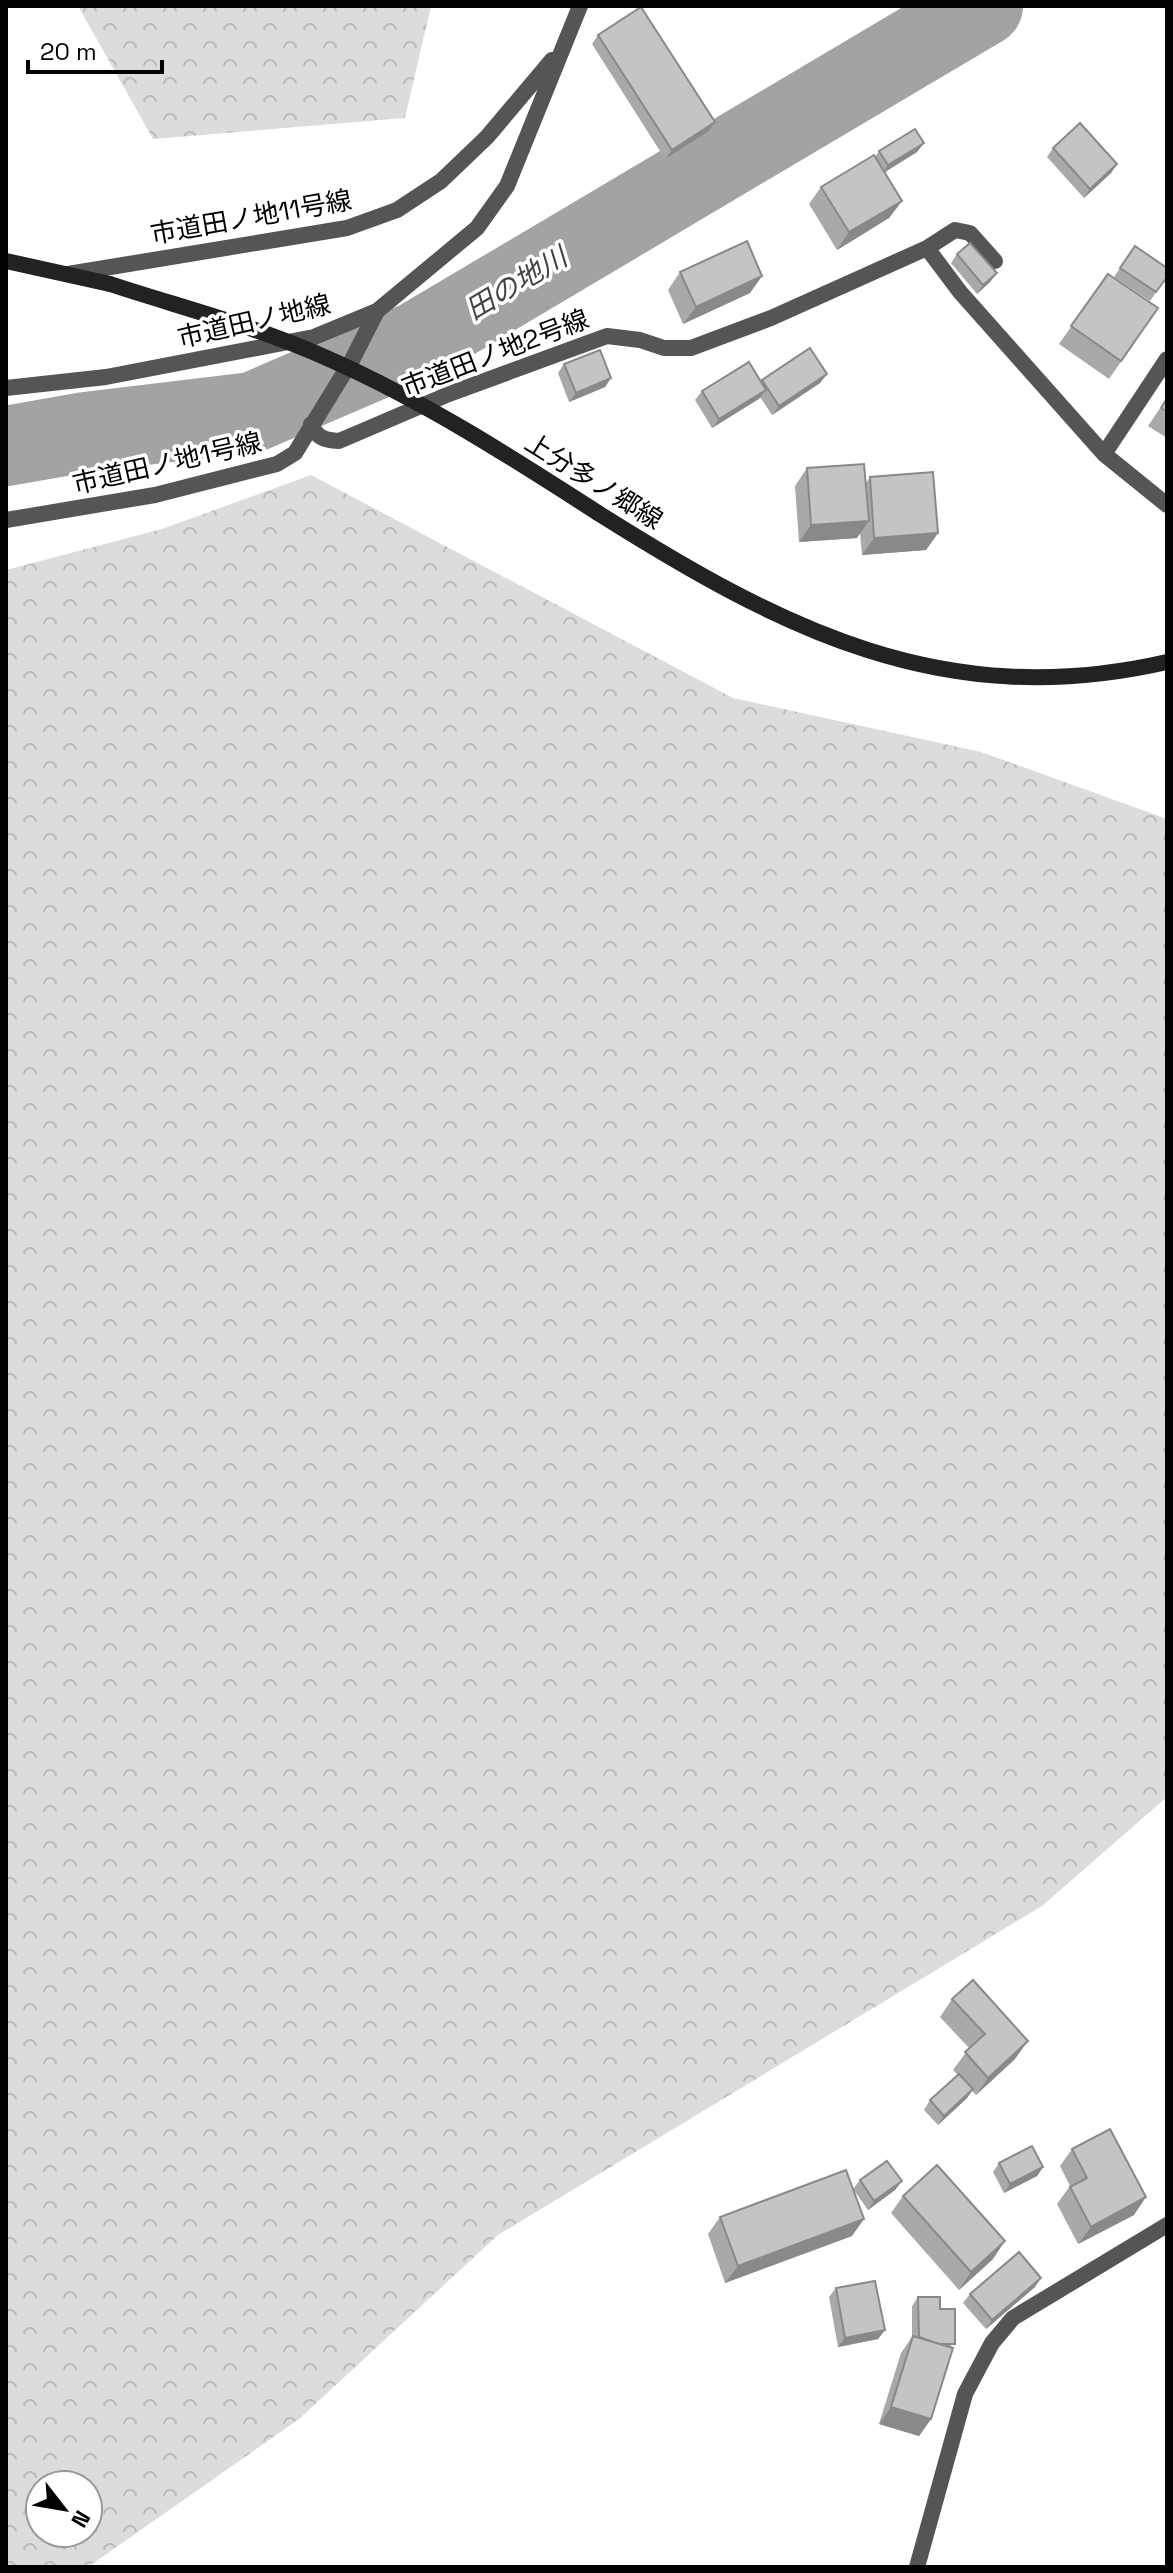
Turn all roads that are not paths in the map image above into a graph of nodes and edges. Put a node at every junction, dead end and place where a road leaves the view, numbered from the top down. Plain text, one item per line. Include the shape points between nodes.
1 (582, 9) edge
2 (565, 43) junction
3 (927, 248) junction
4 (6, 261) edge
5 (995, 261) dead end
6 (67, 274) junction
7 (377, 311) junction
8 (1167, 359) edge
9 (6, 388) edge
10 (314, 420) junction
11 (1104, 454) junction
12 (1167, 505) edge
13 (6, 520) edge
14 (1167, 662) edge
15 (1167, 2225) edge
16 (917, 2567) edge

1 - 2 street, 市道田ノ地線
2 - 6 street, 市道田ノ地11号線 via 487,137 441,181 397,210 347,228
2 - 7 street, 市道田ノ地線 via 531,133 499,197 477,228
3 - 5 street via 955,230 970,233
3 - 10 street, 市道田ノ地2号線 via 691,348 607,336 339,441 315,434
3 - 11 street
4 - 6 main road, 上分多ノ郷線
6 - 14 main road, 上分多ノ郷線, bridge via 257,330 373,379 482,439 711,581 768,611 888,658 1003,678 1082,676
7 - 9 street, 市道田ノ地線 via 314,337 106,377
7 - 10 street, 市道田ノ地1号線
8 - 11 street
10 - 13 street, 市道田ノ地1号線 via 295,453 277,464 155,495
11 - 12 street
15 - 16 street via 1013,2318 992,2343 965,2394

